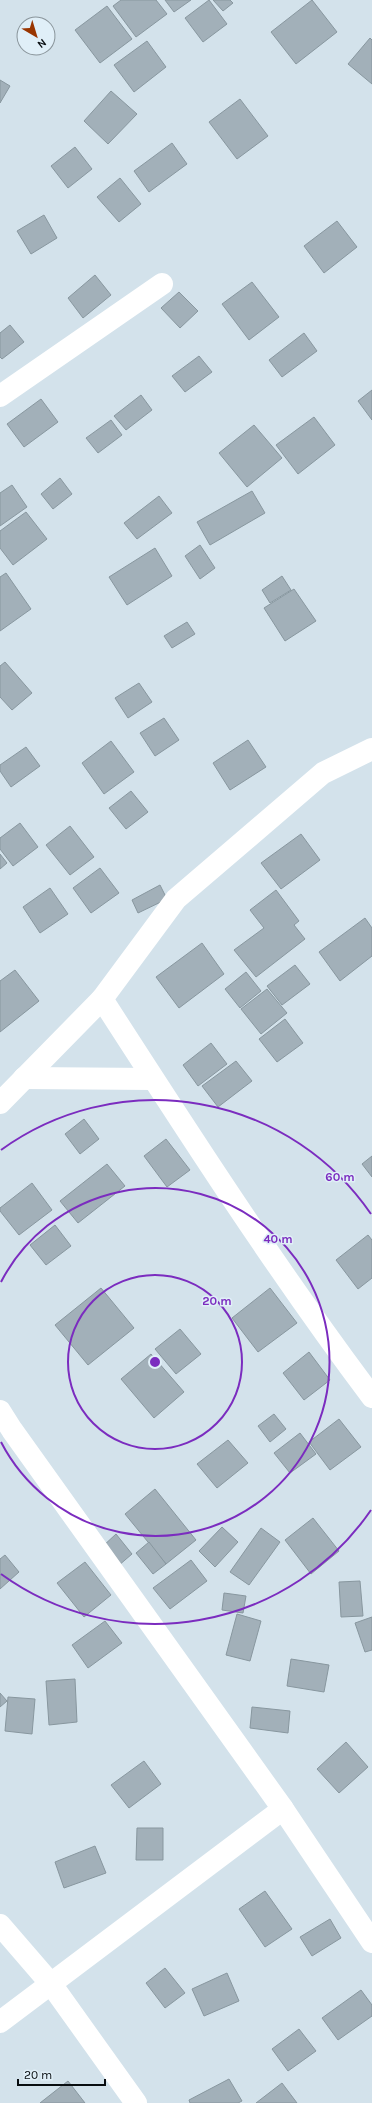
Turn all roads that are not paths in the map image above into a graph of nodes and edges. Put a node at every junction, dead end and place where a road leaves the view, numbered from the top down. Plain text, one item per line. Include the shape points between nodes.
1 (162, 284) dead end
2 (0, 396) edge
3 (372, 749) edge
4 (102, 999) junction
5 (24, 1078) junction
6 (154, 1079) junction
7 (0, 1103) edge
8 (372, 1397) edge
9 (0, 1411) edge
10 (283, 1809) junction
11 (0, 1926) edge
12 (372, 1942) edge
13 (51, 1984) junction
14 (0, 2022) edge
15 (136, 2103) edge

1 - 2 street
3 - 4 street via 322,773 176,899
4 - 5 street
4 - 6 street
5 - 6 street
5 - 7 street
6 - 8 street via 324,1333
9 - 10 street
10 - 12 street
10 - 13 street
11 - 13 street
13 - 14 street
13 - 15 street

